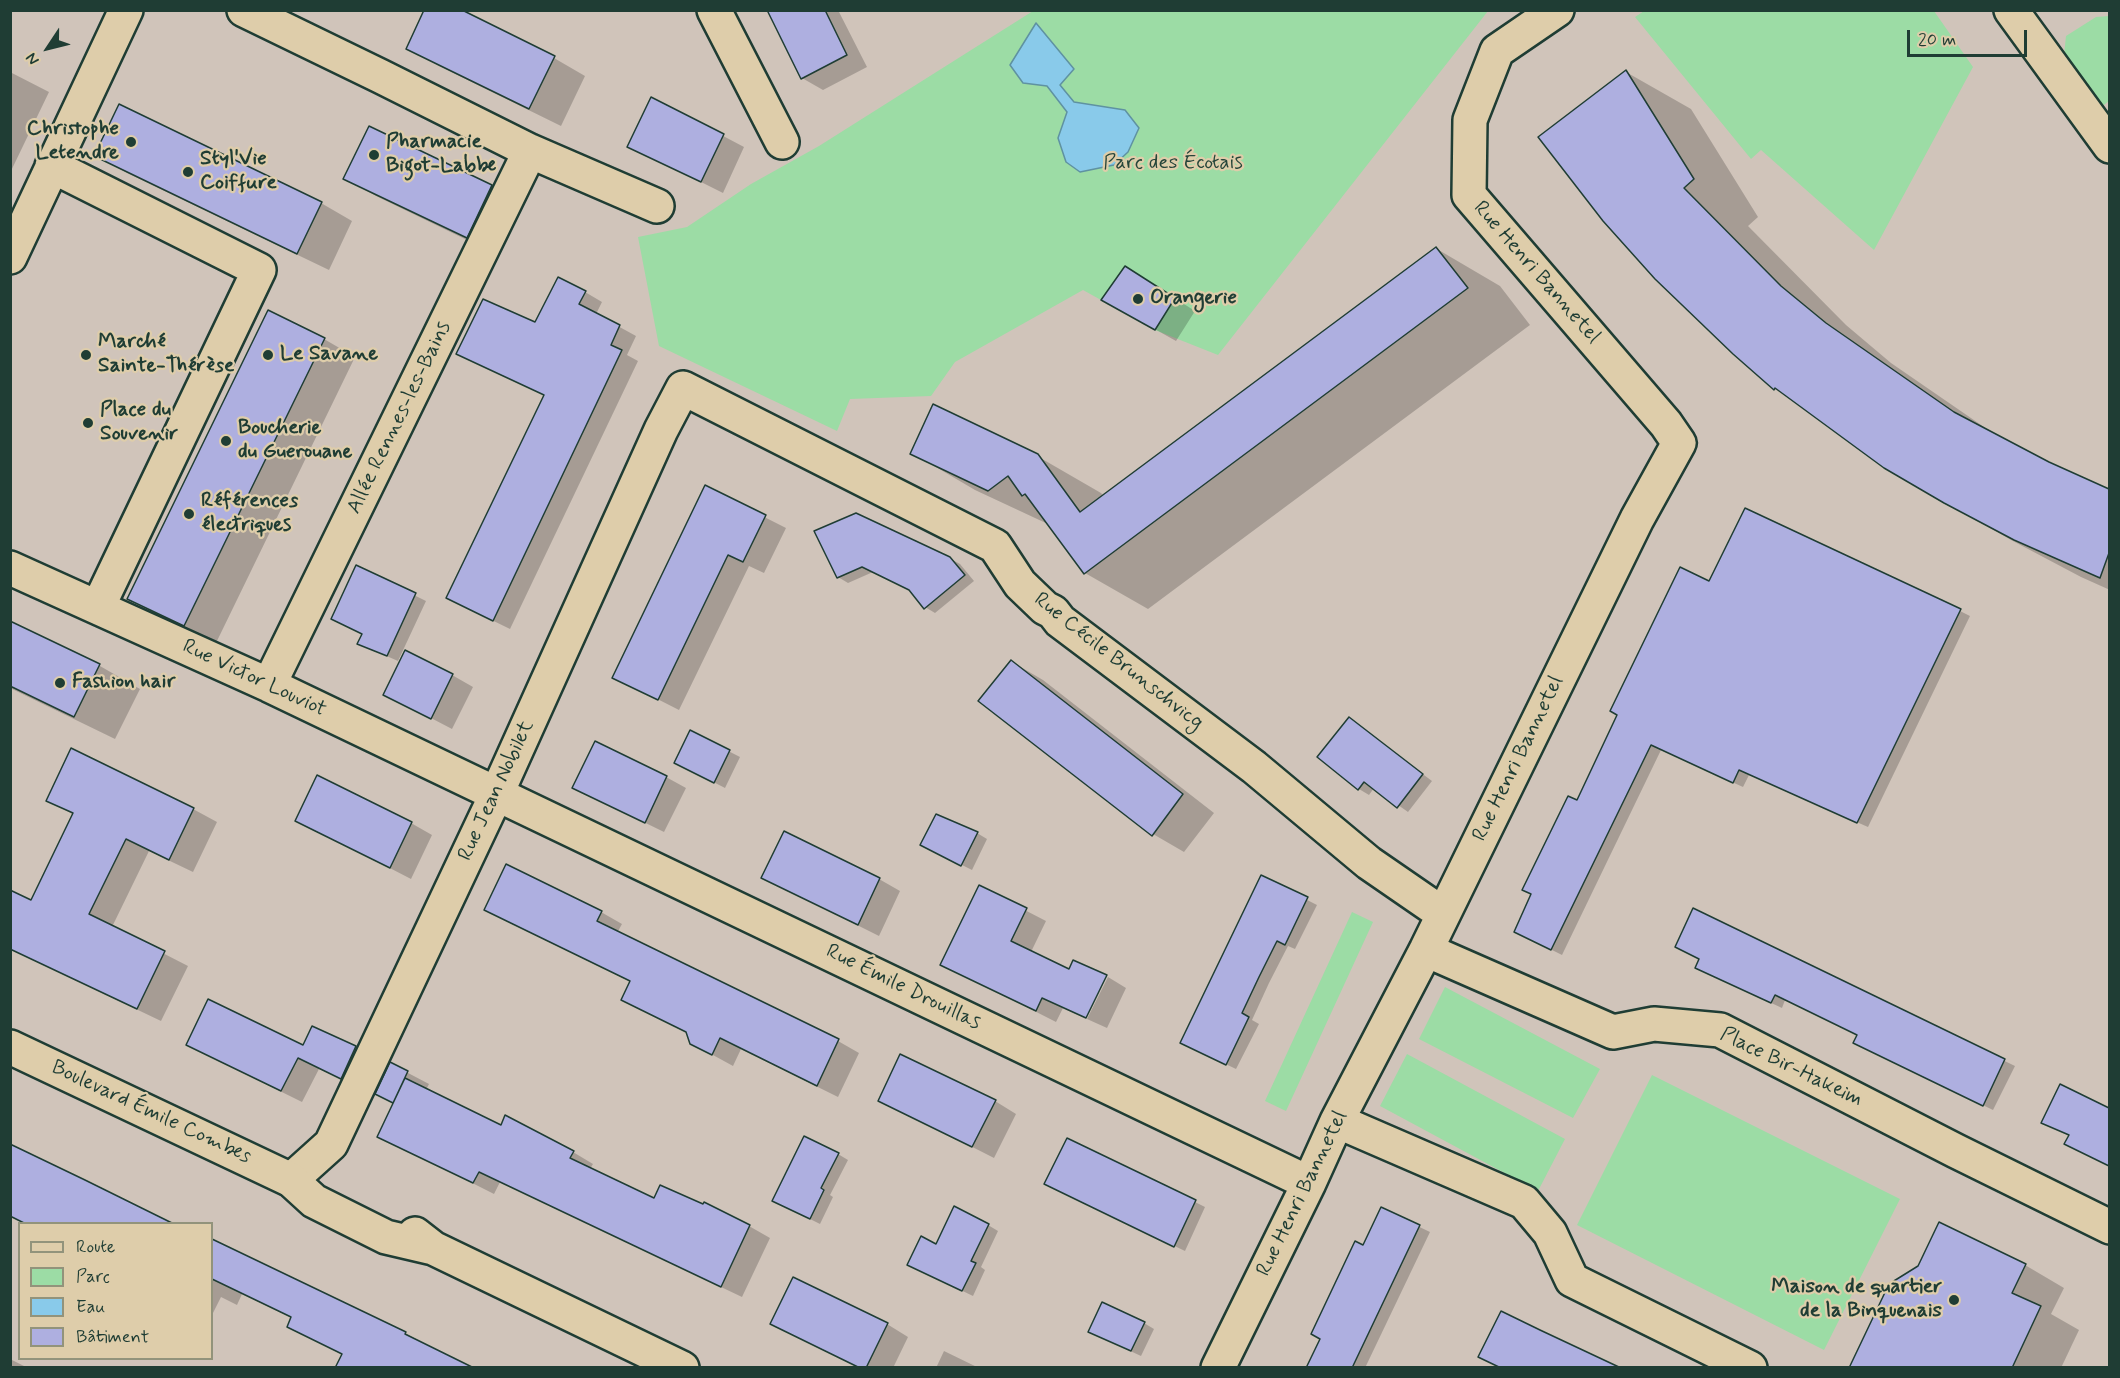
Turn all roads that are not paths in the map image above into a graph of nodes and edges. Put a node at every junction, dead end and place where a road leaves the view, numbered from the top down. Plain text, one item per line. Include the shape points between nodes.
1 (126, 10) edge
2 (244, 10) edge
3 (714, 10) edge
4 (1557, 10) edge
5 (2022, 15) edge
6 (782, 142) dead end
7 (2109, 146) edge
8 (530, 151) junction
9 (52, 166) junction
10 (657, 206) dead end
11 (10, 256) edge
12 (683, 388) joint
13 (10, 568) edge
14 (98, 607) junction
15 (269, 685) junction
16 (497, 793) junction
17 (1443, 914) junction
18 (1426, 950) junction
19 (10, 1047) edge
20 (1337, 1121) junction
21 (291, 1180) junction
22 (1309, 1183) junction
23 (2109, 1227) edge
24 (682, 1368) edge
25 (1218, 1368) edge
26 (1750, 1368) edge

1 - 9 street
2 - 8 street
3 - 6 street
4 - 17 street, Rue Henri Bannetel via 1497,51 1470,120 1469,195 1666,424 1678,443
5 - 7 street
8 - 10 street
8 - 15 street, Allée Rennes-les-Bains
9 - 11 street
9 - 14 street via 259,270
12 - 16 street, Rue Jean Nobilet
12 - 17 street, Rue Cécile Brunschvicg via 995,546 1020,584 1060,621 1254,767 1369,864
13 - 14 street, Rue Victor Louviot
14 - 15 street, Rue Victor Louviot
15 - 16 street, Rue Victor Louviot
16 - 21 street, Rue Jean Nobilet via 331,1144
16 - 22 street, Rue Émile Drouillas
17 - 18 street, Rue Henri Bannetel
18 - 20 street, Rue Henri Bannetel
18 - 23 street, Place Bir-Hakeim via 1613,1032 1654,1024 1720,1030
19 - 21 street, Boulevard Émile Combes
20 - 22 street, Rue Henri Bannetel
20 - 26 street via 1524,1202 1550,1233 1572,1280
21 - 24 street, Boulevard Émile Combes via 323,1181 396,1220 433,1248
22 - 25 street, Rue Henri Bannetel

